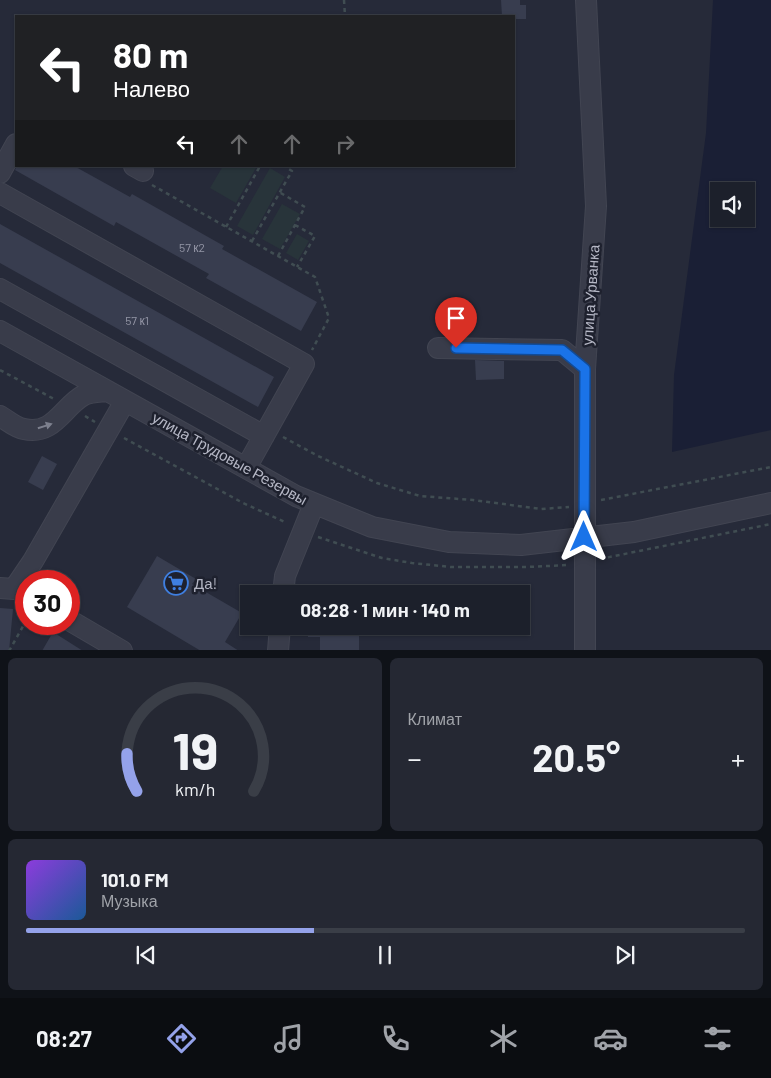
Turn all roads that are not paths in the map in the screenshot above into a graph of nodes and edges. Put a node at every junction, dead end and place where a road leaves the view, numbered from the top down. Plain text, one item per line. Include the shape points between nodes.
1 (586, 0) edge
2 (15, 146) edge
3 (0, 173) edge
4 (0, 193) edge
5 (0, 289) edge
6 (0, 331) edge
7 (438, 348) dead end
8 (585, 369) junction
9 (107, 391) junction
10 (125, 401) junction
11 (0, 416) edge
12 (266, 432) junction
13 (246, 468) junction
14 (771, 503) edge
15 (314, 504) junction
16 (584, 537) junction
17 (284, 585) edge
18 (14, 591) edge
19 (80, 631) edge
20 (279, 635) edge
21 (93, 643) edge
22 (122, 650) edge
23 (278, 650) edge
24 (585, 650) edge

1 - 8 street, улица Урванка via 596,206
2 - 3 street
4 - 12 street via 304,364
5 - 12 street
6 - 9 street, улица Трудовые Резервы
7 - 8 street via 562,350
8 - 16 street, улица Урванка
9 - 10 street, улица Трудовые Резервы
11 -> 9 street via 24,429 38,429 52,425 82,396
10 - 13 street, улица Трудовые Резервы
10 - 18 street
12 - 13 street
13 - 15 street, улица Трудовые Резервы
14 - 16 street, улица Трудовые Резервы via 634,532
15 - 16 street, улица Трудовые Резервы via 372,527 449,542 521,545
15 - 17 street
16 - 24 street, улица Урванка
19 - 21 street
20 - 23 street
21 - 22 street

